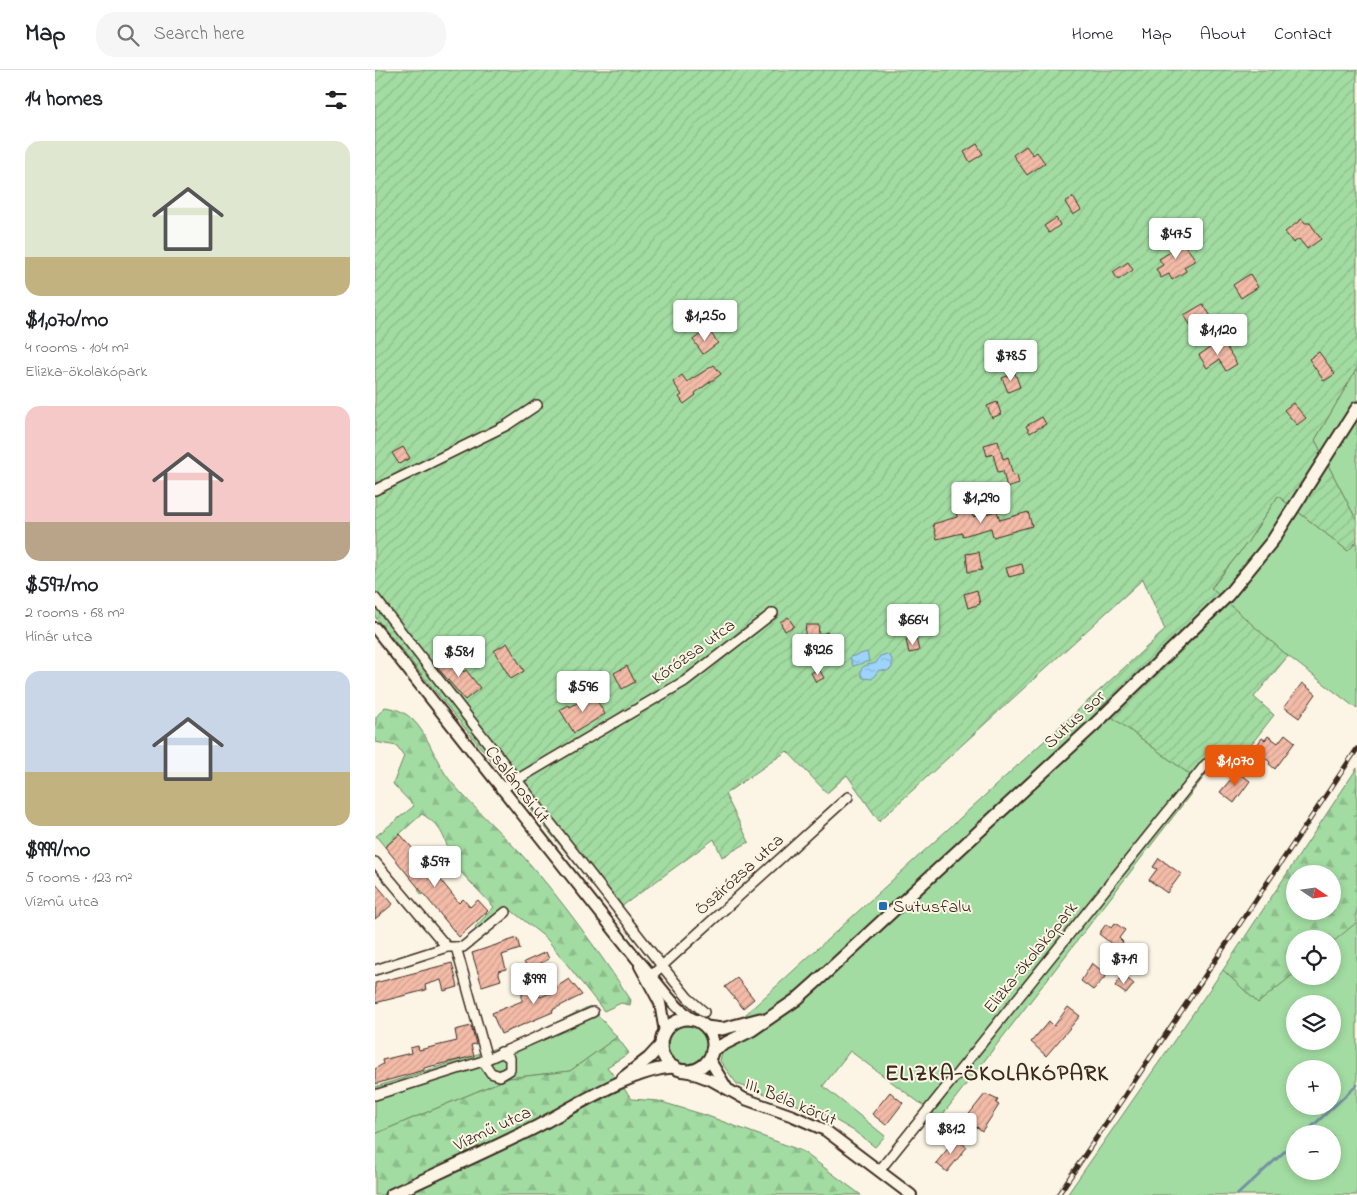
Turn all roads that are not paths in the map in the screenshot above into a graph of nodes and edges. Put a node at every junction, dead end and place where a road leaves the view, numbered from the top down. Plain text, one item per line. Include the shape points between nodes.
1 (537, 405) dead end
2 (1357, 408) edge
3 (375, 490) edge
4 (375, 598) edge
5 (773, 613) dead end
6 (375, 628) edge
7 (1206, 764) dead end
8 (517, 780) junction
9 (501, 789) junction
10 (848, 797) dead end
11 (375, 862) edge
12 (506, 912) dead end
13 (451, 947) junction
14 (636, 958) junction
15 (662, 966) junction
16 (375, 970) edge
17 (652, 975) junction
18 (593, 1012) dead end
19 (704, 1012) dead end
20 (771, 1015) junction
21 (693, 1020) junction
22 (706, 1028) junction
23 (665, 1032) junction
24 (661, 1045) junction
25 (501, 1052) junction
26 (710, 1054) junction
27 (485, 1060) junction
28 (679, 1069) junction
29 (607, 1090) junction
30 (729, 1092) junction
31 (375, 1095) edge
32 (879, 1171) junction
33 (391, 1195) edge
34 (911, 1195) edge

1 - 3 street via 507,425
2 - 20 main road, Sutus sor via 1273,540 1228,595 1093,726 815,983
4 - 8 street
5 - 8 street, Kőrózsa utca via 685,681
6 - 9 street, Csalánosi út
7 - 32 street, Elizka-ökolakópark
8 - 9 street, Kőrózsa utca
8 - 15 street
9 - 14 street, Csalánosi út
10 - 15 street, Őszirózsa utca
11 - 13 street
12 - 13 street via 463,947
13 - 16 street
13 - 27 street
14 - 17 street, Csalánosi út
14 - 23 street, Csalánosi út via 660,1003
15 - 17 street, Őszirózsa utca
15 - 19 street
17 - 21 street, Csalánosi út via 675,1006
18 - 25 street
20 - 22 main road via 739,1026
20 - 26 main road
21 - 22 main road
21 - 23 main road via 677,1021
22 - 26 main road via 712,1038
23 - 24 main road
24 - 28 main road via 665,1058
24 - 29 main road
25 - 27 street
25 - 27 street via 510,1058 510,1070 501,1076 491,1073
26 - 28 main road via 700,1067
26 - 30 street, III. Béla körút
27 - 31 street
28 - 29 main road via 655,1069
28 - 30 street, III. Béla körút via 711,1080
29 - 33 main road, Vízmű utca
30 - 32 street, III. Béla körút via 825,1130
32 - 34 street, III. Béla körút

